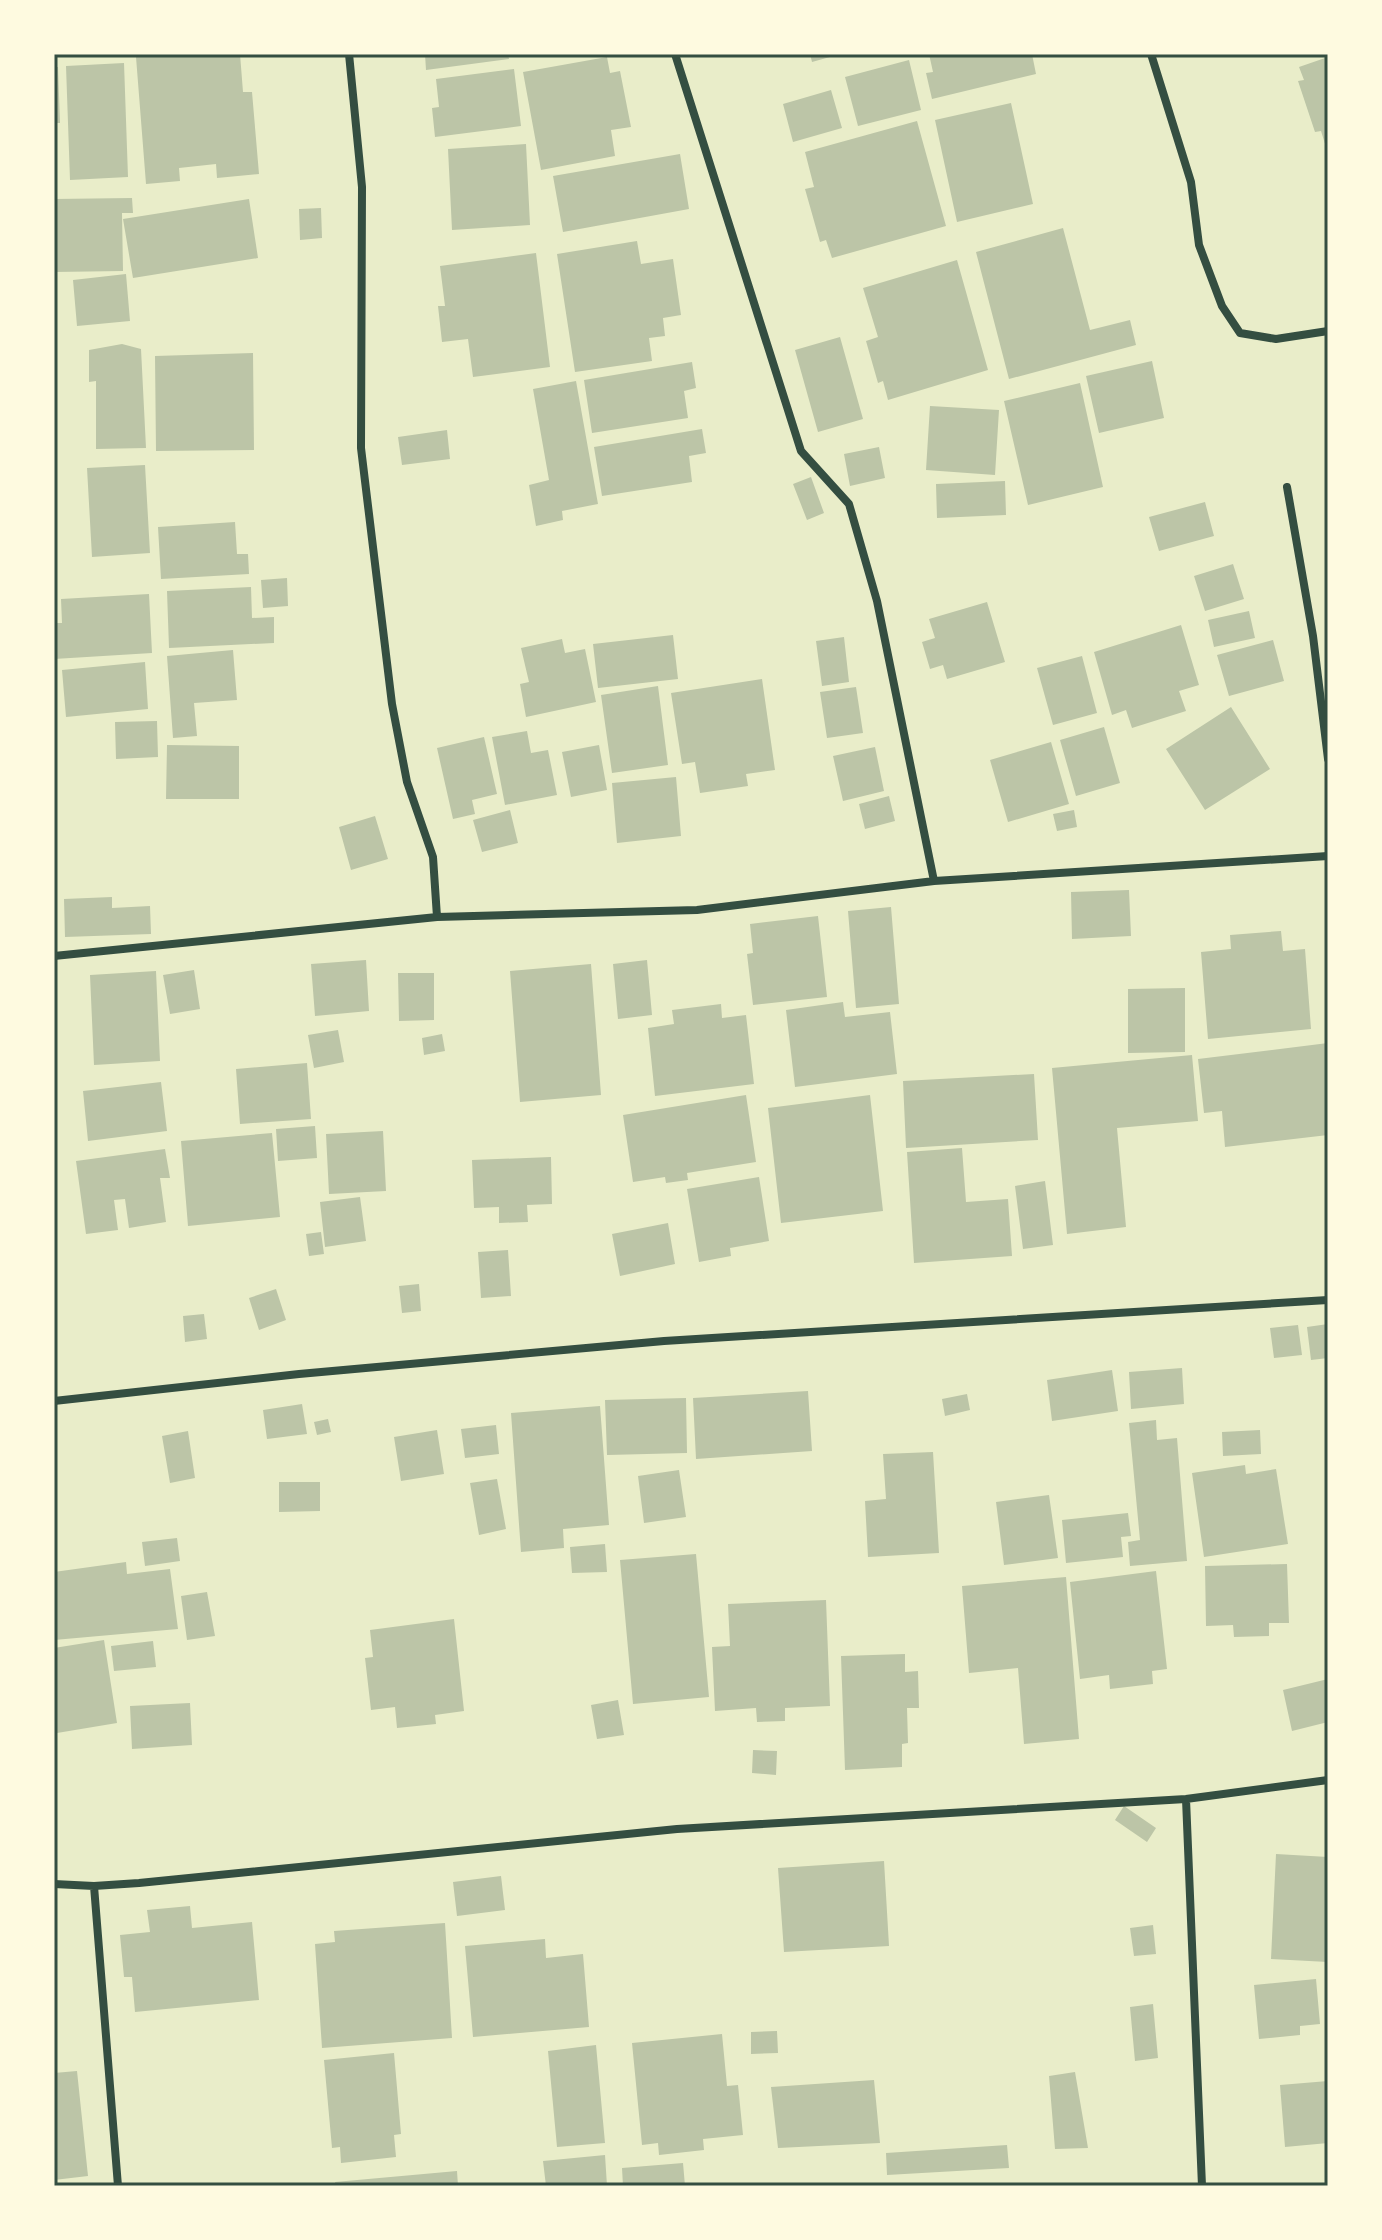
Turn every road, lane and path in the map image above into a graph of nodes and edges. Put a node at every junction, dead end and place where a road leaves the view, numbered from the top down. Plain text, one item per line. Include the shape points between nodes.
1 (349, 54) edge
2 (675, 54) edge
3 (1151, 54) edge
4 (1328, 331) edge
5 (1287, 487) dead end
6 (1328, 759) edge
7 (1328, 856) edge
8 (934, 881) junction
9 (437, 917) junction
10 (54, 956) edge
11 (1328, 1300) edge
12 (54, 1401) edge
13 (1328, 1780) edge
14 (1186, 1799) junction
15 (54, 1884) edge
16 (94, 1886) junction
17 (118, 2186) edge
18 (1202, 2186) edge

1 - 9 street via 362,187 361,448 392,704 407,782 433,857
2 - 8 street via 801,451 849,504 877,601
3 - 4 street via 1191,182 1199,245 1222,306 1240,333 1276,339
5 - 6 street
7 - 8 street
8 - 9 street via 697,910
9 - 10 street
11 - 12 street via 664,1341
13 - 14 street
14 - 16 street via 677,1829
14 - 18 street
15 - 16 street
16 - 17 street

